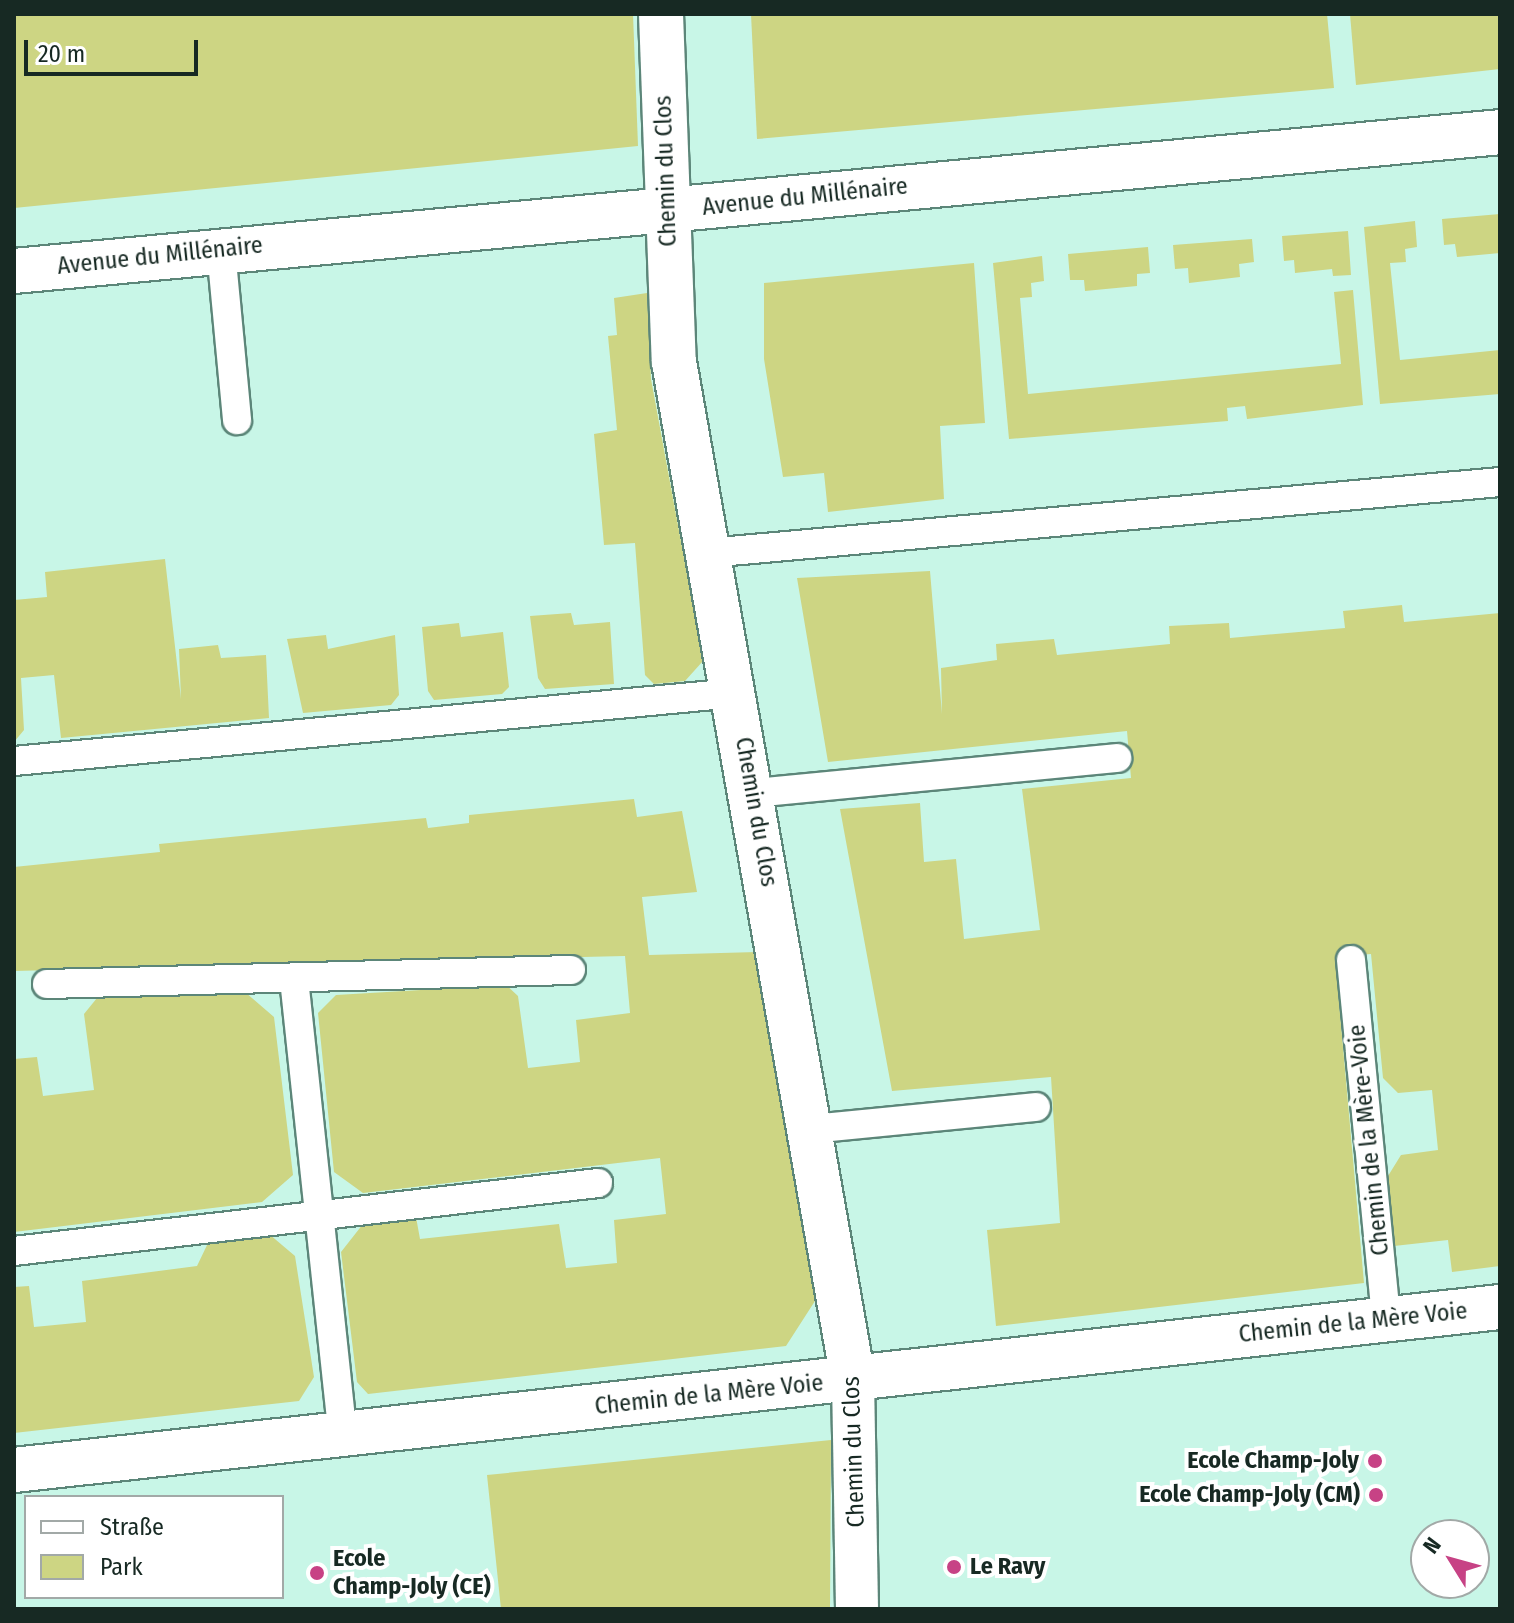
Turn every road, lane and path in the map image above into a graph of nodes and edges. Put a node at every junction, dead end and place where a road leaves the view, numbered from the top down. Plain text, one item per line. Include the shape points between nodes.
1 (661, 14) edge
2 (1500, 132) edge
3 (667, 210) junction
4 (221, 250) junction
5 (14, 271) edge
6 (237, 420) dead end
7 (1500, 482) edge
8 (708, 553) junction
9 (735, 693) junction
10 (1117, 758) dead end
11 (14, 761) edge
12 (754, 793) junction
13 (1351, 960) dead end
14 (571, 970) dead end
15 (294, 979) junction
16 (47, 984) dead end
17 (1036, 1107) dead end
18 (811, 1129) junction
19 (598, 1183) dead end
20 (320, 1216) junction
21 (14, 1251) edge
22 (1500, 1307) edge
23 (1386, 1319) junction
24 (853, 1379) junction
25 (343, 1436) junction
26 (14, 1470) edge
27 (857, 1609) edge

1 - 3 street, Chemin du Clos
2 - 3 street, Avenue du Millénaire
3 - 4 street, Avenue du Millénaire
3 - 8 street, Chemin du Clos via 674,362
4 - 5 street, Avenue du Millénaire
4 - 6 lane
7 - 8 lane
8 - 9 street, Chemin du Clos
9 - 11 lane
9 - 12 street, Chemin du Clos
10 - 12 lane
12 - 18 street, Chemin du Clos
13 - 23 lane, Chemin de la Mère-Voie
14 - 15 lane
15 - 16 lane
15 - 20 lane
17 - 18 lane
18 - 24 street, Chemin du Clos
19 - 20 lane
20 - 21 lane
20 - 25 lane
22 - 23 street, Chemin de la Mère Voie
23 - 24 street, Chemin de la Mère Voie
24 - 25 street, Chemin de la Mère Voie
24 - 27 street, Chemin du Clos
25 - 26 street, Chemin de la Mère Voie

